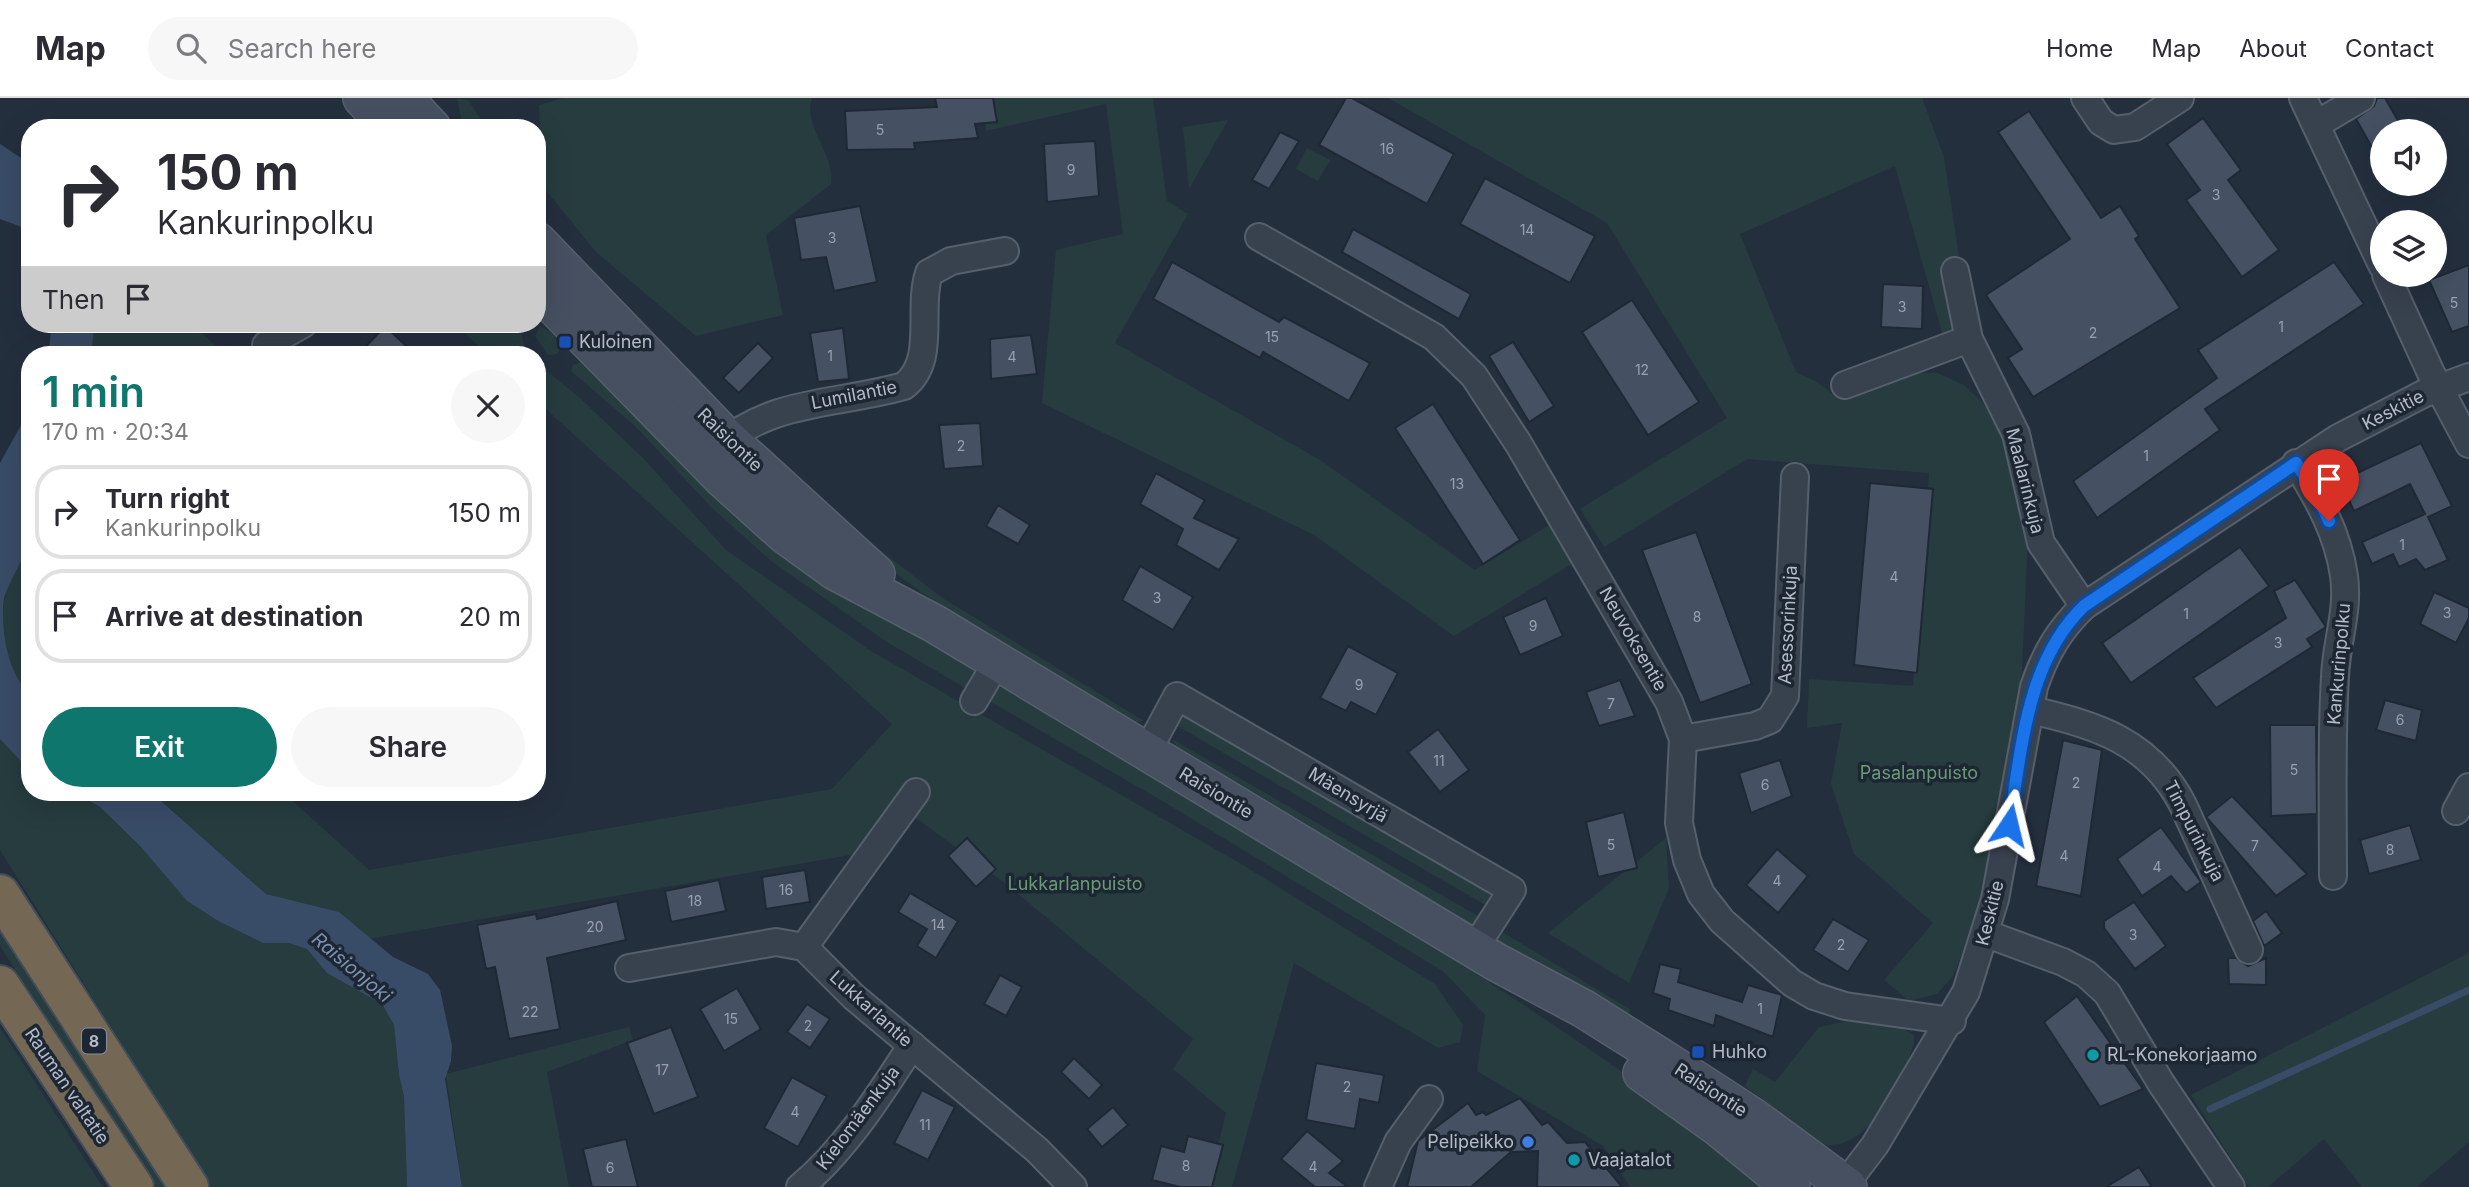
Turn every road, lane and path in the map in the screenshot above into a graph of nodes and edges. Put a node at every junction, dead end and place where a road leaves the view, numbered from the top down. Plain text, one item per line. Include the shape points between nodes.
1 (2085, 98) edge
2 (2180, 98) edge
3 (2303, 98) edge
4 (2361, 98) edge
5 (388, 108) edge
6 (412, 119) edge
7 (2317, 124) junction
8 (1259, 237) dead end
9 (2370, 239) edge
10 (1004, 251) dead end
11 (546, 252) edge
12 (1955, 271) dead end
13 (2392, 287) edge
14 (546, 297) edge
15 (287, 333) edge
16 (1969, 339) junction
17 (266, 345) dead end
18 (2469, 377) edge
19 (1845, 384) dead end
20 (2439, 387) junction
21 (2469, 444) edge
22 (715, 449) junction
23 (2296, 463) junction
24 (1795, 477) dead end
25 (2084, 606) junction
26 (998, 662) junction
27 (974, 701) dead end
28 (2030, 710) junction
29 (1683, 739) junction
30 (1147, 752) junction
31 (2469, 787) edge
32 (916, 792) dead end
33 (2456, 811) dead end
34 (2333, 876) dead end
35 (0, 894) edge
36 (1987, 934) junction
37 (804, 947) junction
38 (2249, 950) dead end
39 (1485, 956) junction
40 (629, 968) dead end
41 (0, 985) edge
42 (1952, 1021) junction
43 (912, 1045) junction
44 (1429, 1099) dead end
45 (1845, 1186) edge
46 (134, 1187) edge
47 (189, 1187) edge
48 (800, 1187) edge
49 (1073, 1187) edge
50 (1378, 1187) edge
51 (1791, 1187) edge
52 (2231, 1187) edge

1 - 2 street via 2101,122 2114,130 2135,127
3 - 7 street
4 - 7 street
5 - 6 main road
7 - 9 street
8 - 29 street, Neuvoksentie via 1434,337 1474,376 1525,453 1669,702
10 - 22 street, Lumilantie via 951,261 929,273 923,298 921,366 904,386 766,415
11 - 22 main road, Raisiontie
12 - 16 street, Maalarinkuja
13 - 20 street
14 - 22 main road, Raisiontie
15 - 17 street
16 - 19 street
16 - 25 street, Maalarinkuja via 2016,434 2041,543
18 - 20 street, Keskitie
20 - 21 street
20 - 23 street, Keskitie
22 - 26 main road, Raisiontie via 935,624
23 - 25 street, Keskitie
23 - 34 street, Kankurinpolku via 2329,521 2344,577 2345,608 2333,710
24 - 29 street, Asessorinkuja via 1785,696 1770,720
25 - 28 street, Keskitie via 2066,624 2042,663
26 - 27 street
26 - 30 main road, Raisiontie
28 - 36 street, Keskitie
28 - 38 street, Timpurinkuja via 2102,730 2157,764 2177,793
29 - 42 street, Neuvoksentie via 1679,823 1701,894 1722,921 1792,983 1814,996 1845,1006
30 - 39 main road, Raisiontie
30 - 39 street, Mäensyrjä via 1177,696 1512,890
31 - 33 street
32 - 37 street
35 - 47 highway, 8
36 - 42 street, Keskitie
36 - 52 street via 2063,962 2107,993
37 - 40 street via 776,942
37 - 43 street, Lukkarlantie
39 - 45 main road, Raisiontie via 1584,1009 1665,1060 1753,1117
39 - 51 main road, Raisiontie via 1719,1128
41 - 46 highway, Rauman valtatie
42 - 45 street, Keskitie
43 - 48 street, Kielomäenkuja via 829,1160
43 - 49 street, Lukkarlantie via 1037,1150
44 - 50 street via 1398,1142

